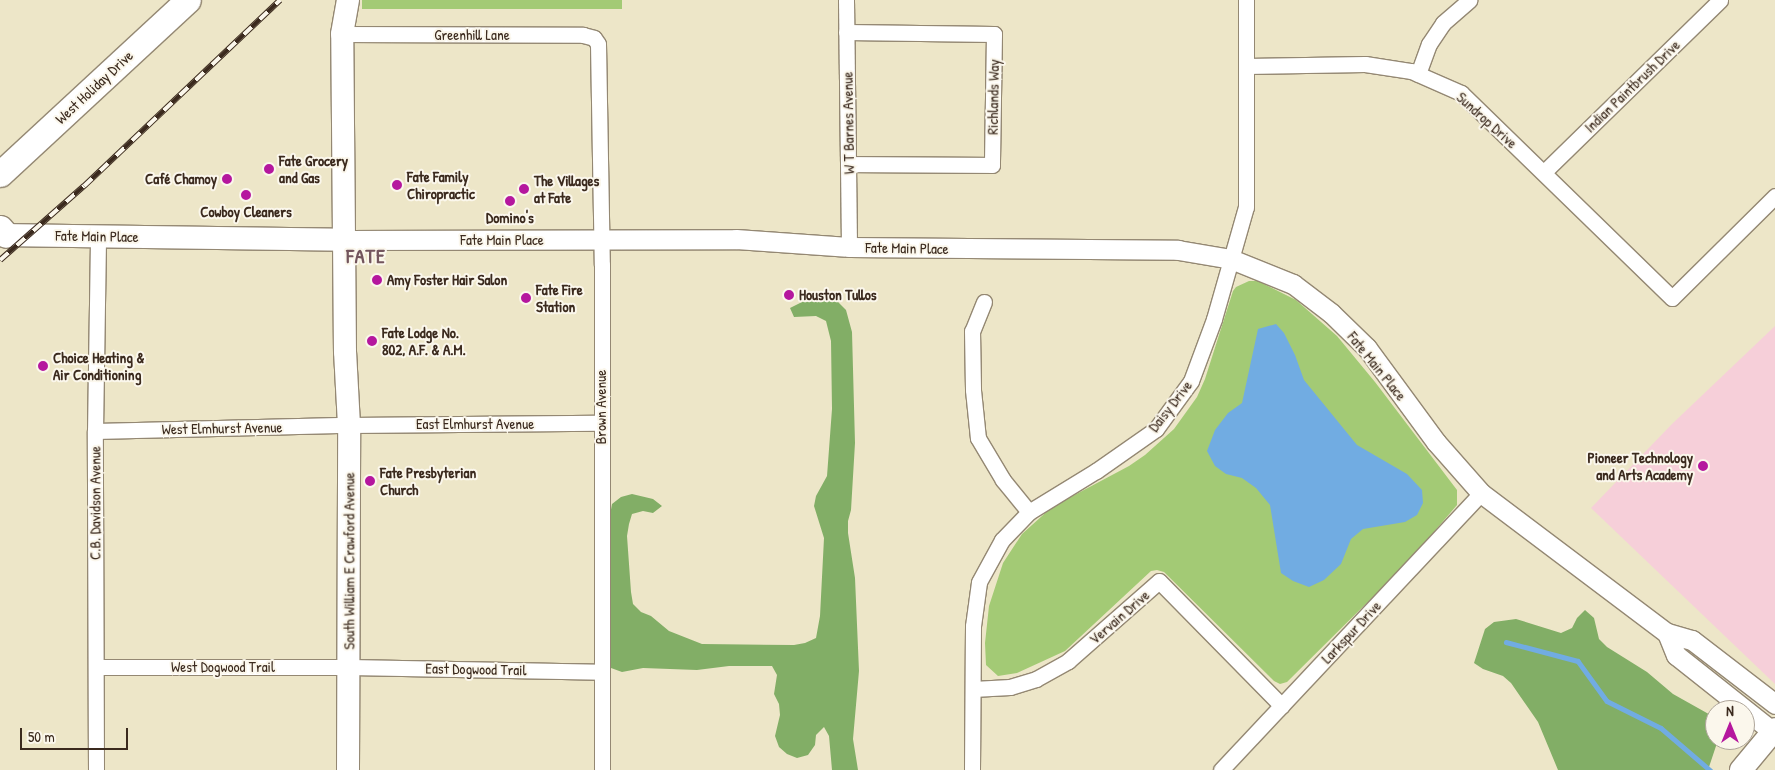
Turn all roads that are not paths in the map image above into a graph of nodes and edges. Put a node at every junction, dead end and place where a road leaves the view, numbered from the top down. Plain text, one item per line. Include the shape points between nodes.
1 (188, 0) edge
2 (348, 0) edge
3 (846, 0) edge
4 (1246, 0) edge
5 (1468, 0) edge
6 (1720, 0) edge
7 (846, 32) junction
8 (342, 34) junction
9 (598, 44) joint
10 (1246, 66) junction
11 (1418, 74) junction
12 (848, 164) junction
13 (1544, 172) junction
14 (0, 174) edge
15 (1775, 196) edge
16 (2, 232) edge
17 (98, 236) junction
18 (344, 240) junction
19 (601, 240) junction
20 (849, 247) junction
21 (1231, 259) junction
22 (984, 302) dead end
23 (600, 423) junction
24 (349, 425) junction
25 (95, 431) junction
26 (1481, 494) junction
27 (1029, 512) junction
28 (1666, 633) junction
29 (96, 667) junction
30 (349, 667) junction
31 (602, 672) junction
32 (973, 689) junction
33 (1775, 704) edge
34 (1282, 706) junction
35 (1774, 731) edge
36 (96, 770) edge
37 (348, 770) edge
38 (602, 770) edge
39 (972, 770) edge
40 (1221, 770) edge
41 (1741, 770) edge

1 - 14 main road, West Holiday Drive
2 - 8 main road, South William E Crawford Avenue
3 - 7 street, W T Barnes Avenue
4 - 10 street, Daisy Drive
5 - 11 street via 1443,23 1429,44
6 - 13 street, Indian Paintbrush Drive
7 - 12 street, W T Barnes Avenue
7 - 12 street, Richlands Way via 994,34 992,165
8 - 9 street, Greenhill Lane via 583,35 594,38
8 - 18 main road, South William E Crawford Avenue
9 - 19 street, Brown Avenue
10 - 11 street, Sundrop Drive via 1365,64
10 - 21 street, Daisy Drive via 1246,207
11 - 13 street, Sundrop Drive via 1462,94
12 - 20 street, W T Barnes Avenue
13 - 15 street, Sundrop Drive via 1672,298
16 - 17 main road, Fate Main Place
17 - 18 main road, Fate Main Place
17 - 25 street, C.B. Davidson Avenue
18 - 19 street, Fate Main Place
18 - 24 main road, South William E Crawford Avenue
19 - 20 street, Fate Main Place via 736,239
19 - 23 street, Brown Avenue
20 - 21 street, Fate Main Place via 1178,250
21 - 26 street, Fate Main Place via 1293,284 1331,313 1367,348 1436,442
21 - 27 street, Daisy Drive via 1214,319 1191,380 1156,429
22 - 27 street via 972,331 978,438 1003,480
23 - 24 street, East Elmhurst Avenue
23 - 31 street, Brown Avenue
24 - 25 street, West Elmhurst Avenue
24 - 30 main road, South William E Crawford Avenue
25 - 29 street, C.B. Davidson Avenue
26 - 28 street, Fate Main Place
26 - 34 street, Larkspur Drive
27 - 32 street, Daisy Drive via 1002,540 979,582 973,626
28 - 33 street, Fate Main Place via 1692,640
28 - 35 street, Fate Main Place via 1676,655
29 - 30 street, West Dogwood Trail
29 - 36 street, C.B. Davidson Avenue
30 - 31 street, East Dogwood Trail
30 - 37 main road, South William E Crawford Avenue
31 - 38 street, Brown Avenue
32 - 34 street, Vervain Drive via 1010,687 1036,679 1068,661 1159,582
32 - 39 street, Daisy Drive
34 - 40 street, Larkspur Drive
35 - 41 main road

